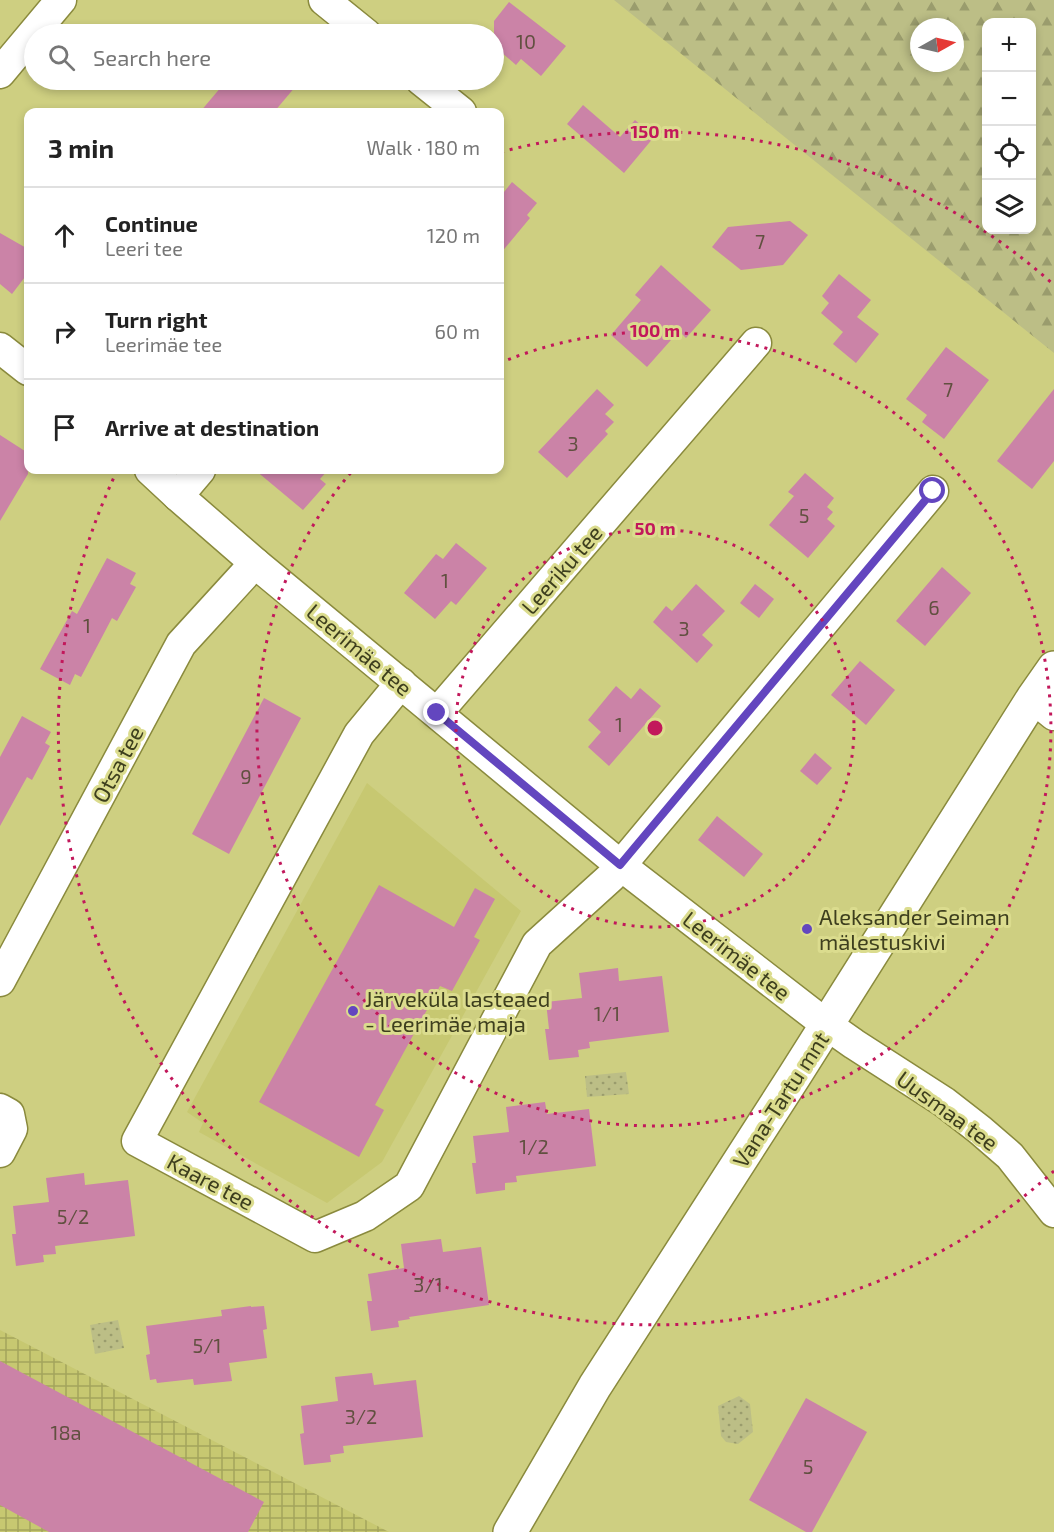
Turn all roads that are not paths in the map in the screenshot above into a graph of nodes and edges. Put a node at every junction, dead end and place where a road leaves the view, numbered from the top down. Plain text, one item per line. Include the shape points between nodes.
1 (61, 0) edge
2 (324, 0) edge
3 (41, 24) edge
4 (354, 24) edge
5 (24, 44) edge
6 (0, 73) edge
7 (434, 90) edge
8 (456, 108) edge
9 (756, 343) dead end
10 (0, 348) edge
11 (24, 367) edge
12 (154, 474) edge
13 (197, 474) edge
14 (933, 491) dead end
15 (178, 496) junction
16 (255, 563) junction
17 (1054, 668) edge
18 (401, 683) junction
19 (1043, 707) edge
20 (437, 713) junction
21 (620, 865) junction
22 (0, 981) edge
23 (827, 1025) junction
24 (0, 1109) edge
25 (0, 1152) edge
26 (1054, 1212) edge
27 (510, 1532) edge

1 - 3 street
2 - 4 street
5 - 6 street
7 - 8 street
9 - 20 street, Leeriku tee
10 - 11 street
12 - 15 street, Leerimäe tee
13 - 15 street
14 - 21 street
15 - 16 street, Leerimäe tee
16 - 18 street, Leerimäe tee
16 - 22 street, Otsa tee via 182,644
17 - 19 street, Vana-Tartu mnt
18 - 20 street, Leerimäe tee
18 - 21 street, Kaare tee via 358,734 137,1141 315,1237 365,1216 409,1186 537,944 611,878
19 - 23 street, Vana-Tartu mnt
20 - 21 street, Leerimäe tee
21 - 23 street, Leerimäe tee
23 - 26 street, Uusmaa tee via 980,1130 1010,1156
23 - 27 street, Vana-Tartu mnt via 595,1386
24 - 25 street via 9,1114 12,1129

